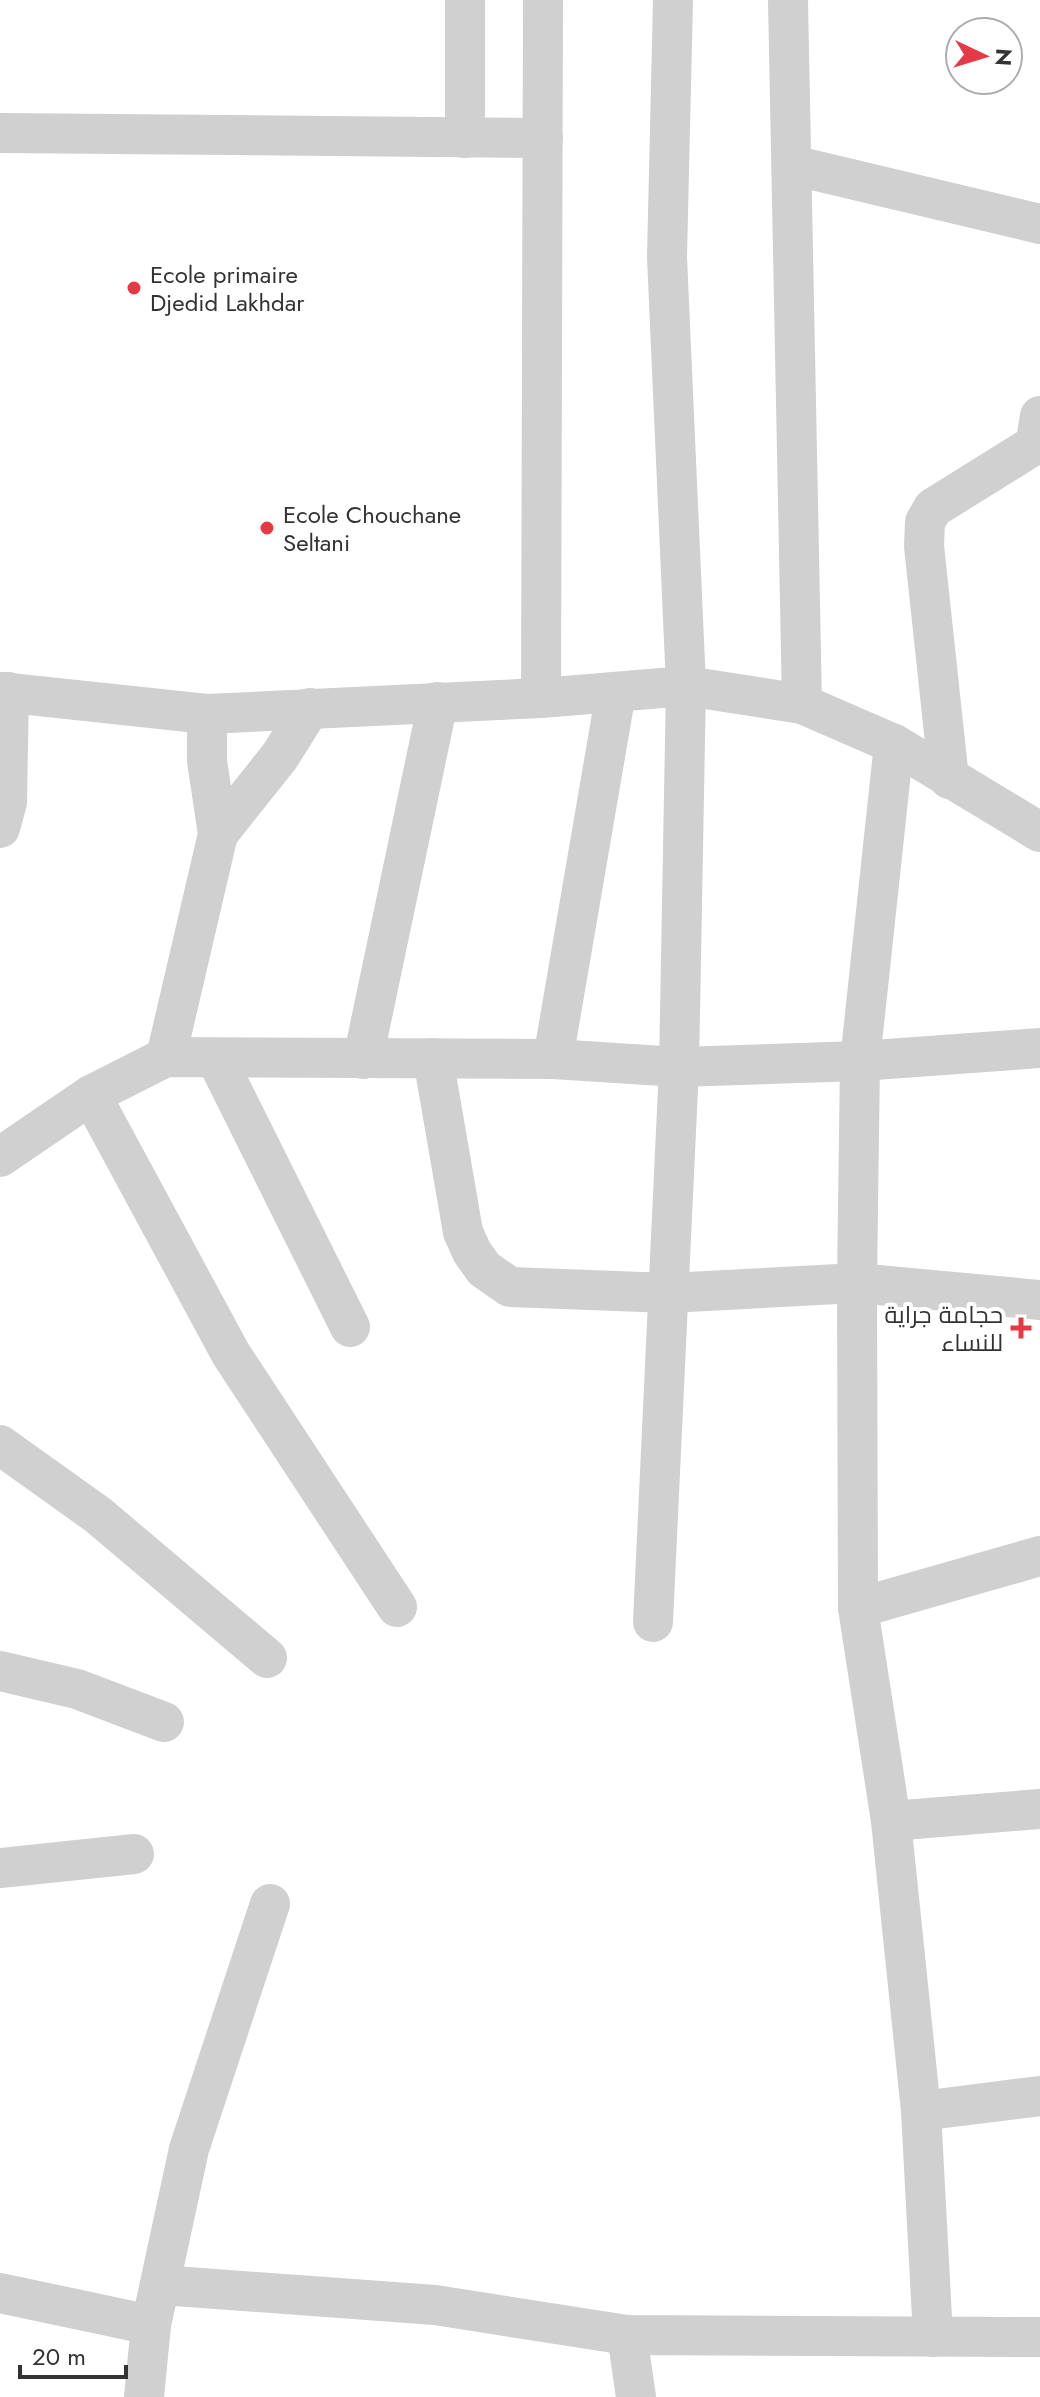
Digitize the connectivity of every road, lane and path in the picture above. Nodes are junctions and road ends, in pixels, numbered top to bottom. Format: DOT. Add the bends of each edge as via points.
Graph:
graph roads {
  1 [pos="465,0"];
  2 [pos="543,0"];
  3 [pos="673,0"];
  4 [pos="788,0"];
  5 [pos="0,133"];
  6 [pos="465,138"];
  7 [pos="543,138"];
  8 [pos="792,165"];
  9 [pos="1040,224"];
  10 [pos="1040,416"];
  11 [pos="686,686"];
  12 [pos="5,692"];
  13 [pos="616,692"];
  14 [pos="541,698"];
  15 [pos="438,702"];
  16 [pos="802,704"];
  17 [pos="310,708"];
  18 [pos="207,714"];
  19 [pos="894,744"];
  20 [pos="949,779"];
  21 [pos="1,826"];
  22 [pos="1040,832"];
  23 [pos="218,834"];
  24 [pos="1040,1048"];
  25 [pos="166,1057"];
  26 [pos="216,1058"];
  27 [pos="433,1058"];
  28 [pos="363,1059"];
  29 [pos="553,1059"];
  30 [pos="860,1061"];
  31 [pos="679,1067"];
  32 [pos="91,1095"];
  33 [pos="0,1157"];
  34 [pos="857,1283"];
  35 [pos="669,1293"];
  36 [pos="1040,1300"];
  37 [pos="350,1327"];
  38 [pos="0,1445"];
  39 [pos="1040,1556"];
  40 [pos="397,1607"];
  41 [pos="858,1608"];
  42 [pos="653,1622"];
  43 [pos="267,1658"];
  44 [pos="0,1671"];
  45 [pos="164,1722"];
  46 [pos="1040,1809"];
  47 [pos="891,1821"];
  48 [pos="134,1854"];
  49 [pos="0,1868"];
  50 [pos="270,1904"];
  51 [pos="1040,2096"];
  52 [pos="921,2111"];
  53 [pos="161,2285"];
  54 [pos="0,2293"];
  55 [pos="151,2325"];
  56 [pos="627,2335"];
  57 [pos="933,2337"];
  58 [pos="1040,2337"];
  59 [pos="144,2397"];
  60 [pos="636,2397"];
  1 -- 6 [label="street"];
  2 -- 7 [label="street"];
  3 -- 11 [label="street" via="667,257"];
  4 -- 8 [label="street"];
  5 -- 6 [label="street"];
  6 -- 7 [label="street"];
  7 -- 14 [label="street"];
  8 -- 9 [label="street"];
  8 -- 16 [label="street"];
  10 -- 20 [label="street" via="1031,447 938,504 925,522"];
  11 -- 13 [label="street"];
  11 -- 16 [label="street"];
  11 -- 31 [label="street"];
  12 -- 18 [label="street"];
  12 -- 21 [label="street" via="7,802"];
  13 -- 14 [label="street"];
  13 -- 29 [label="street"];
  14 -- 15 [label="street"];
  15 -- 17 [label="street"];
  15 -- 28 [label="street"];
  16 -- 19 [label="street"];
  17 -- 18 [label="street"];
  17 -- 23 [label="street" via="280,756"];
  18 -- 23 [label="street" via="207,761"];
  19 -- 20 [label="street"];
  19 -- 30 [label="street"];
  20 -- 22 [label="street"];
  23 -- 25 [label="street"];
  24 -- 30 [label="street"];
  25 -- 26 [label="street"];
  25 -- 32 [label="street"];
  26 -- 28 [label="street"];
  26 -- 37 [label="street"];
  27 -- 28 [label="street"];
  27 -- 29 [label="street"];
  27 -- 35 [label="street" via="463,1232 484,1269 510,1287"];
  29 -- 31 [label="street"];
  30 -- 31 [label="street"];
  30 -- 34 [label="street"];
  31 -- 35 [label="street"];
  32 -- 33 [label="street"];
  32 -- 40 [label="street" via="231,1354"];
  34 -- 35 [label="street"];
  34 -- 36 [label="street"];
  34 -- 41 [label="street"];
  35 -- 42 [label="street"];
  38 -- 43 [label="street" via="98,1515"];
  39 -- 41 [label="street"];
  41 -- 47 [label="street"];
  44 -- 45 [label="street" via="77,1689"];
  46 -- 47 [label="street"];
  47 -- 52 [label="street"];
  48 -- 49 [label="street"];
  50 -- 53 [label="street" via="189,2149"];
  51 -- 52 [label="street"];
  52 -- 57 [label="street"];
  53 -- 55 [label="street"];
  53 -- 56 [label="street" via="435,2305"];
  54 -- 55 [label="street"];
  55 -- 59 [label="street"];
  56 -- 57 [label="street"];
  56 -- 60 [label="street"];
  57 -- 58 [label="street"];
}
